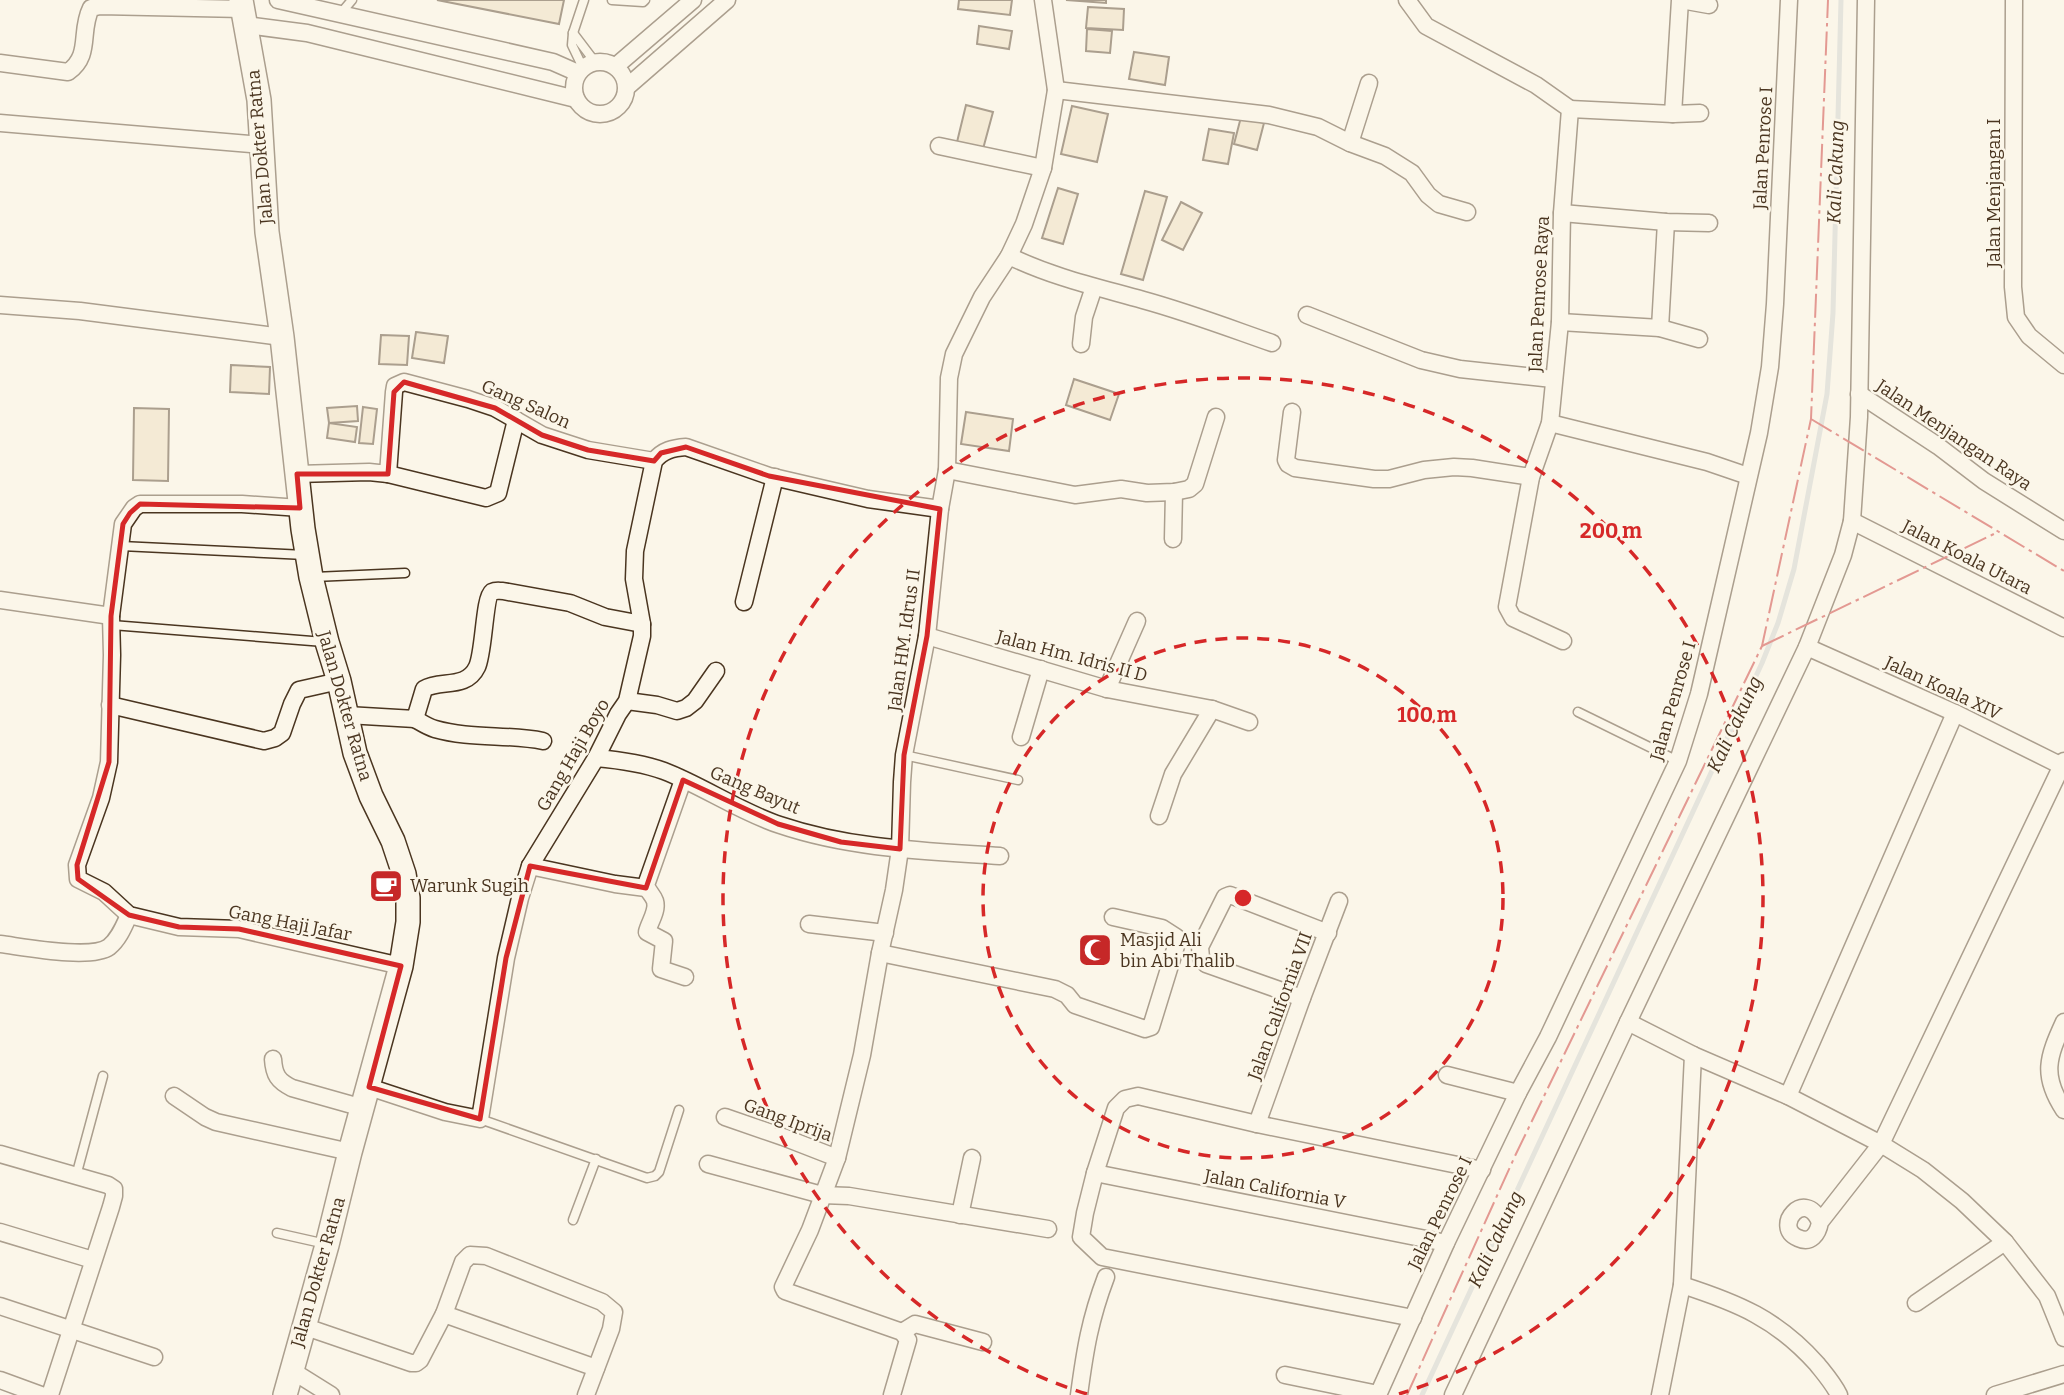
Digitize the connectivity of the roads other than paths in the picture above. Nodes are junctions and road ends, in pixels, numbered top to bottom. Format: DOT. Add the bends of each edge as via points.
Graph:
graph roads {
  1 [pos="278,0"];
  2 [pos="352,0"];
  3 [pos="584,0"];
  4 [pos="612,0"];
  5 [pos="645,0"];
  6 [pos="693,0"];
  7 [pos="727,0"];
  8 [pos="1042,0"];
  9 [pos="1407,0"];
  10 [pos="1681,0"];
  11 [pos="1789,0"];
  12 [pos="1866,0"];
  13 [pos="2014,0"];
  14 [pos="1709,5"];
  15 [pos="243,12"];
  16 [pos="341,13"];
  17 [pos="573,33"];
  18 [pos="0,63"];
  19 [pos="616,66"];
  20 [pos="585,67"];
  21 [pos="1369,83"];
  22 [pos="627,87"];
  23 [pos="1056,90"];
  24 [pos="576,99"];
  25 [pos="1570,109"];
  26 [pos="1700,113"];
  27 [pos="1673,114"];
  28 [pos="0,123"];
  29 [pos="1350,144"];
  30 [pos="262,145"];
  31 [pos="939,146"];
  32 [pos="1043,168"];
  33 [pos="1467,212"];
  34 [pos="1562,213"];
  35 [pos="1666,222"];
  36 [pos="1709,223"];
  37 [pos="1009,256"];
  38 [pos="1094,287"];
  39 [pos="0,305"];
  40 [pos="1307,315"];
  41 [pos="1560,322"];
  42 [pos="1660,328"];
  43 [pos="282,337"];
  44 [pos="1699,339"];
  45 [pos="1272,343"];
  46 [pos="1081,344"];
  47 [pos="2064,365"];
  48 [pos="1553,379"];
  49 [pos="1859,394"];
  50 [pos="1292,412"];
  51 [pos="1216,417"];
  52 [pos="516,420"];
  53 [pos="1550,423"];
  54 [pos="654,461"];
  55 [pos="947,470"];
  56 [pos="297,474"];
  57 [pos="388,474"];
  58 [pos="1748,476"];
  59 [pos="775,477"];
  60 [pos="1531,477"];
  61 [pos="1174,492"];
  62 [pos="300,508"];
  63 [pos="940,509"];
  64 [pos="1852,521"];
  65 [pos="2064,531"];
  66 [pos="1173,540"];
  67 [pos="121,546"];
  68 [pos="309,566"];
  69 [pos="405,573"];
  70 [pos="0,600"];
  71 [pos="744,602"];
  72 [pos="112,621"];
  73 [pos="1137,621"];
  74 [pos="642,624"];
  75 [pos="2064,628"];
  76 [pos="927,636"];
  77 [pos="1563,641"];
  78 [pos="327,642"];
  79 [pos="1807,647"];
  80 [pos="1041,669"];
  81 [pos="716,671"];
  82 [pos="339,681"];
  83 [pos="1107,690"];
  84 [pos="627,701"];
  85 [pos="110,705"];
  86 [pos="1212,709"];
  87 [pos="1578,712"];
  88 [pos="1955,713"];
  89 [pos="346,715"];
  90 [pos="415,719"];
  91 [pos="1248,722"];
  92 [pos="1021,737"];
  93 [pos="543,741"];
  94 [pos="904,755"];
  95 [pos="596,758"];
  96 [pos="1678,761"];
  97 [pos="2063,763"];
  98 [pos="683,780"];
  99 [pos="1018,780"];
  100 [pos="1158,816"];
  101 [pos="900,849"];
  102 [pos="1000,856"];
  103 [pos="530,866"];
  104 [pos="646,888"];
  105 [pos="1339,901"];
  106 [pos="129,915"];
  107 [pos="1113,917"];
  108 [pos="809,924"];
  109 [pos="885,933"];
  110 [pos="1328,933"];
  111 [pos="0,944"];
  112 [pos="880,953"];
  113 [pos="401,966"];
  114 [pos="685,977"];
  115 [pos="1302,998"];
  116 [pos="1628,1022"];
  117 [pos="2064,1022"];
  118 [pos="1693,1055"];
  119 [pos="273,1059"];
  120 [pos="1447,1075"];
  121 [pos="103,1076"];
  122 [pos="1518,1093"];
  123 [pos="174,1096"];
  124 [pos="1788,1096"];
  125 [pos="366,1097"];
  126 [pos="679,1110"];
  127 [pos="2064,1110"];
  128 [pos="725,1117"];
  129 [pos="480,1119"];
  130 [pos="1257,1124"];
  131 [pos="1881,1144"];
  132 [pos="350,1152"];
  133 [pos="0,1154"];
  134 [pos="837,1158"];
  135 [pos="972,1158"];
  136 [pos="596,1159"];
  137 [pos="708,1164"];
  138 [pos="1482,1170"];
  139 [pos="1096,1173"];
  140 [pos="76,1176"];
  141 [pos="822,1195"];
  142 [pos="960,1215"];
  143 [pos="573,1220"];
  144 [pos="1820,1222"];
  145 [pos="1048,1229"];
  146 [pos="0,1232"];
  147 [pos="277,1233"];
  148 [pos="2006,1242"];
  149 [pos="1446,1243"];
  150 [pos="327,1245"];
  151 [pos="93,1260"];
  152 [pos="1106,1277"];
  153 [pos="1682,1285"];
  154 [pos="1916,1303"];
  155 [pos="0,1306"];
  156 [pos="444,1314"];
  157 [pos="1413,1318"];
  158 [pos="303,1326"];
  159 [pos="71,1329"];
  160 [pos="902,1332"];
  161 [pos="2064,1338"];
  162 [pos="984,1342"];
  163 [pos="154,1357"];
  164 [pos="596,1368"];
  165 [pos="291,1370"];
  166 [pos="2064,1374"];
  167 [pos="1285,1375"];
  168 [pos="0,1380"];
  169 [pos="895,1394"];
  170 [pos="1378,1394"];
  171 [pos="41,1395"];
  172 [pos="50,1395"];
  173 [pos="285,1395"];
  174 [pos="331,1395"];
  175 [pos="586,1395"];
  176 [pos="1079,1395"];
  177 [pos="1453,1395"];
  178 [pos="1660,1395"];
  179 [pos="1839,1395"];
  180 [pos="1995,1395"];
  1 -- 16 [label="street"];
  2 -- 16 [label="lane"];
  3 -- 17 [label="lane"];
  4 -- 5 [label="lane"];
  6 -- 19 [label="street"];
  7 -- 22 [label="street"];
  8 -- 23 [label="street, Jalan HM. Idrus II"];
  9 -- 25 [label="street" via="1426,26 1536,85"];
  10 -- 14 [label="street"];
  10 -- 27 [label="street"];
  11 -- 58 [label="street, Jalan Penrose I" via="1770,367"];
  12 -- 49 [label="street"];
  13 -- 47 [label="street, Jalan Menjangan I" via="2012,287 2016,317 2029,336"];
  15 -- 18 [label="street" via="100,6 91,8 82,56 68,72"];
  15 -- 24 [label="street" via="307,33"];
  15 -- 30 [label="street, Jalan Dokter Ratna"];
  16 -- 20 [label="street"];
  17 -- 20 [label="lane"];
  17 -- 20 [label="lane" via="572,45"];
  19 -- 20 [label="street" via="606,62"];
  19 -- 22 [label="street"];
  20 -- 24 [label="street" via="573,86"];
  21 -- 29 [label="street"];
  22 -- 24 [label="street" via="617,108 602,114 587,111"];
  23 -- 29 [label="street" via="1269,115 1318,127"];
  23 -- 32 [label="street, Jalan HM. Idrus II"];
  25 -- 27 [label="street"];
  25 -- 34 [label="street, Jalan Penrose Raya"];
  26 -- 27 [label="street"];
  28 -- 30 [label="street"];
  29 -- 33 [label="street" via="1399,164 1439,204"];
  30 -- 43 [label="street, Jalan Dokter Ratna" via="267,232"];
  31 -- 32 [label="street"];
  32 -- 37 [label="street, Jalan HM. Idrus II"];
  34 -- 35 [label="street"];
  34 -- 41 [label="street, Jalan Penrose Raya"];
  35 -- 36 [label="street"];
  35 -- 42 [label="street"];
  37 -- 38 [label="street"];
  37 -- 55 [label="street, Jalan HM. Idrus II" via="954,354 949,378"];
  38 -- 45 [label="street" via="1147,300"];
  38 -- 46 [label="street"];
  39 -- 43 [label="street"];
  40 -- 48 [label="street" via="1421,360"];
  41 -- 42 [label="street"];
  41 -- 48 [label="street, Jalan Penrose Raya"];
  42 -- 44 [label="street"];
  43 -- 56 [label="street, Jalan Dokter Ratna"];
  48 -- 53 [label="street, Jalan Penrose Raya"];
  49 -- 64 [label="street"];
  49 -- 65 [label="street, Jalan Menjangan Raya"];
  50 -- 60 [label="street" via="1286,460 1294,468 1381,479 1454,467"];
  51 -- 61 [label="street" via="1195,484"];
  52 -- 54 [label="street, Gang Salon" via="542,435 587,450"];
  52 -- 57 [label="street" via="498,493 493,496"];
  52 -- 57 [label="street, Gang Salon" via="495,408 404,382 395,386"];
  53 -- 58 [label="street"];
  53 -- 60 [label="street, Jalan Penrose Raya"];
  54 -- 59 [label="street" via="661,453 687,447"];
  54 -- 74 [label="street, Gang Haji Boyo" via="634,566"];
  55 -- 61 [label="street" via="1075,495 1121,489"];
  55 -- 63 [label="street, Jalan HM. Idrus II"];
  56 -- 57 [label="street"];
  56 -- 62 [label="street, Jalan Dokter Ratna"];
  58 -- 96 [label="street, Jalan Penrose I" via="1699,694"];
  59 -- 63 [label="street" via="868,499"];
  59 -- 71 [label="street"];
  60 -- 77 [label="street, Jalan Penrose Raya" via="1507,607 1513,618"];
  61 -- 66 [label="street"];
  62 -- 67 [label="street" via="140,504 123,524"];
  62 -- 68 [label="street, Jalan Dokter Ratna"];
  63 -- 76 [label="street, Jalan HM. Idrus II"];
  64 -- 75 [label="street, Jalan Koala Utara"];
  64 -- 79 [label="street"];
  67 -- 68 [label="lane"];
  67 -- 72 [label="street"];
  68 -- 69 [label="lane"];
  68 -- 78 [label="street, Jalan Dokter Ratna"];
  70 -- 72 [label="street"];
  72 -- 78 [label="lane"];
  72 -- 85 [label="street"];
  73 -- 83 [label="street"];
  74 -- 84 [label="street, Gang Haji Boyo"];
  74 -- 90 [label="street" via="605,617 570,603 492,592 479,664 461,681 424,689"];
  76 -- 80 [label="street, Jalan Hm. Idris II D"];
  76 -- 94 [label="street, Jalan HM. Idrus II"];
  78 -- 82 [label="street, Jalan Dokter Ratna"];
  79 -- 88 [label="street, Jalan Koala XIV"];
  79 -- 116 [label="street"];
  80 -- 83 [label="street, Jalan Hm. Idris II D"];
  80 -- 92 [label="street"];
  81 -- 84 [label="street" via="686,708 677,711"];
  82 -- 85 [label="street" via="299,690 282,733 264,741"];
  82 -- 89 [label="street, Jalan Dokter Ratna"];
  83 -- 86 [label="street, Jalan Hm. Idris II D"];
  84 -- 95 [label="street, Gang Haji Boyo"];
  85 -- 106 [label="street" via="109,762 76,873"];
  86 -- 91 [label="street, Jalan Hm. Idris II D"];
  86 -- 100 [label="street" via="1173,774"];
  87 -- 96 [label="lane"];
  88 -- 97 [label="street, Jalan Koala XIV"];
  88 -- 124 [label="street"];
  89 -- 90 [label="street"];
  89 -- 113 [label="street, Jalan Dokter Ratna" via="355,753 404,874 408,922"];
  90 -- 93 [label="street" via="448,732"];
  94 -- 99 [label="lane"];
  94 -- 101 [label="street, Jalan HM. Idrus II"];
  95 -- 98 [label="street, Gang Bayut" via="646,766"];
  95 -- 103 [label="street, Gang Haji Boyo"];
  96 -- 122 [label="street, Jalan Penrose I"];
  97 -- 131 [label="street"];
  98 -- 101 [label="street, Gang Bayut" via="778,824 841,842"];
  98 -- 104 [label="street"];
  101 -- 102 [label="street, Gang Bayut"];
  101 -- 109 [label="street, Jalan HM. Idrus II"];
  103 -- 104 [label="street"];
  103 -- 129 [label="street, Gang Haji Boyo" via="506,958"];
  104 -- 114 [label="street" via="655,908 647,932 664,941 661,969"];
  105 -- 110 [label="street, Jalan California VII"];
  106 -- 111 [label="street" via="117,938 100,952"];
  106 -- 113 [label="street, Gang Haji Jafar" via="179,927 239,929"];
  107 -- 112 [label="street" via="1162,928 1176,937 1151,1027 1145,1029 1075,1005 1055,989"];
  108 -- 109 [label="street"];
  109 -- 112 [label="street, Jalan HM. Idrus II"];
  110 -- 115 [label="street, Jalan California VII"];
  110 -- 115 [label="street" via="1230,895 1200,947 1206,964"];
  112 -- 134 [label="street, Jalan HM. Idrus II"];
  113 -- 125 [label="street, Jalan Dokter Ratna"];
  115 -- 130 [label="street, Jalan California VII"];
  116 -- 118 [label="street"];
  116 -- 177 [label="street"];
  117 -- 127 [label="street" via="2048,1069 2051,1089"];
  118 -- 124 [label="street"];
  118 -- 153 [label="street"];
  119 -- 125 [label="street" via="275,1075 292,1088"];
  120 -- 122 [label="street"];
  121 -- 140 [label="lane"];
  122 -- 138 [label="street, Jalan Penrose I"];
  123 -- 132 [label="street" via="216,1122"];
  124 -- 131 [label="street"];
  125 -- 129 [label="street"];
  125 -- 132 [label="street, Jalan Dokter Ratna"];
  126 -- 136 [label="lane" via="655,1176 648,1178"];
  128 -- 134 [label="street, Gang Iprija"];
  129 -- 136 [label="lane"];
  130 -- 138 [label="street"];
  130 -- 139 [label="street" via="1138,1096 1125,1099 1116,1108"];
  131 -- 144 [label="street"];
  131 -- 148 [label="street" via="1923,1170"];
  132 -- 150 [label="street, Jalan Dokter Ratna"];
  133 -- 140 [label="street"];
  134 -- 141 [label="street, Jalan HM. Idrus II"];
  135 -- 142 [label="street"];
  136 -- 143 [label="lane"];
  137 -- 141 [label="street"];
  138 -- 149 [label="street, Jalan Penrose I"];
  139 -- 149 [label="street, Jalan California V"];
  139 -- 157 [label="street" via="1081,1237 1102,1257"];
  140 -- 151 [label="street" via="114,1189"];
  141 -- 142 [label="street"];
  141 -- 160 [label="street, Jalan HM. Idrus II" via="785,1291"];
  142 -- 145 [label="street"];
  146 -- 151 [label="street"];
  147 -- 150 [label="lane"];
  148 -- 154 [label="street"];
  148 -- 161 [label="street" via="2047,1296"];
  149 -- 157 [label="street, Jalan Penrose I"];
  150 -- 158 [label="street, Jalan Dokter Ratna"];
  151 -- 159 [label="street"];
  152 -- 176 [label="street" via="1094,1307"];
  153 -- 178 [label="street"];
  153 -- 179 [label="street" via="1731,1301 1771,1322 1806,1352"];
  155 -- 159 [label="street"];
  156 -- 158 [label="street" via="416,1363"];
  156 -- 164 [label="street"];
  156 -- 164 [label="street" via="463,1262 470,1255 486,1256 610,1307 613,1322"];
  157 -- 170 [label="street, Jalan Penrose I"];
  158 -- 165 [label="street, Jalan Dokter Ratna"];
  159 -- 163 [label="street"];
  159 -- 172 [label="street"];
  160 -- 162 [label="street" via="915,1324"];
  160 -- 169 [label="street" via="908,1340"];
  164 -- 175 [label="street"];
  165 -- 173 [label="street, Jalan Dokter Ratna"];
  165 -- 174 [label="street"];
  166 -- 180 [label="street"];
  167 -- 170 [label="street"];
  168 -- 171 [label="street"];
}
